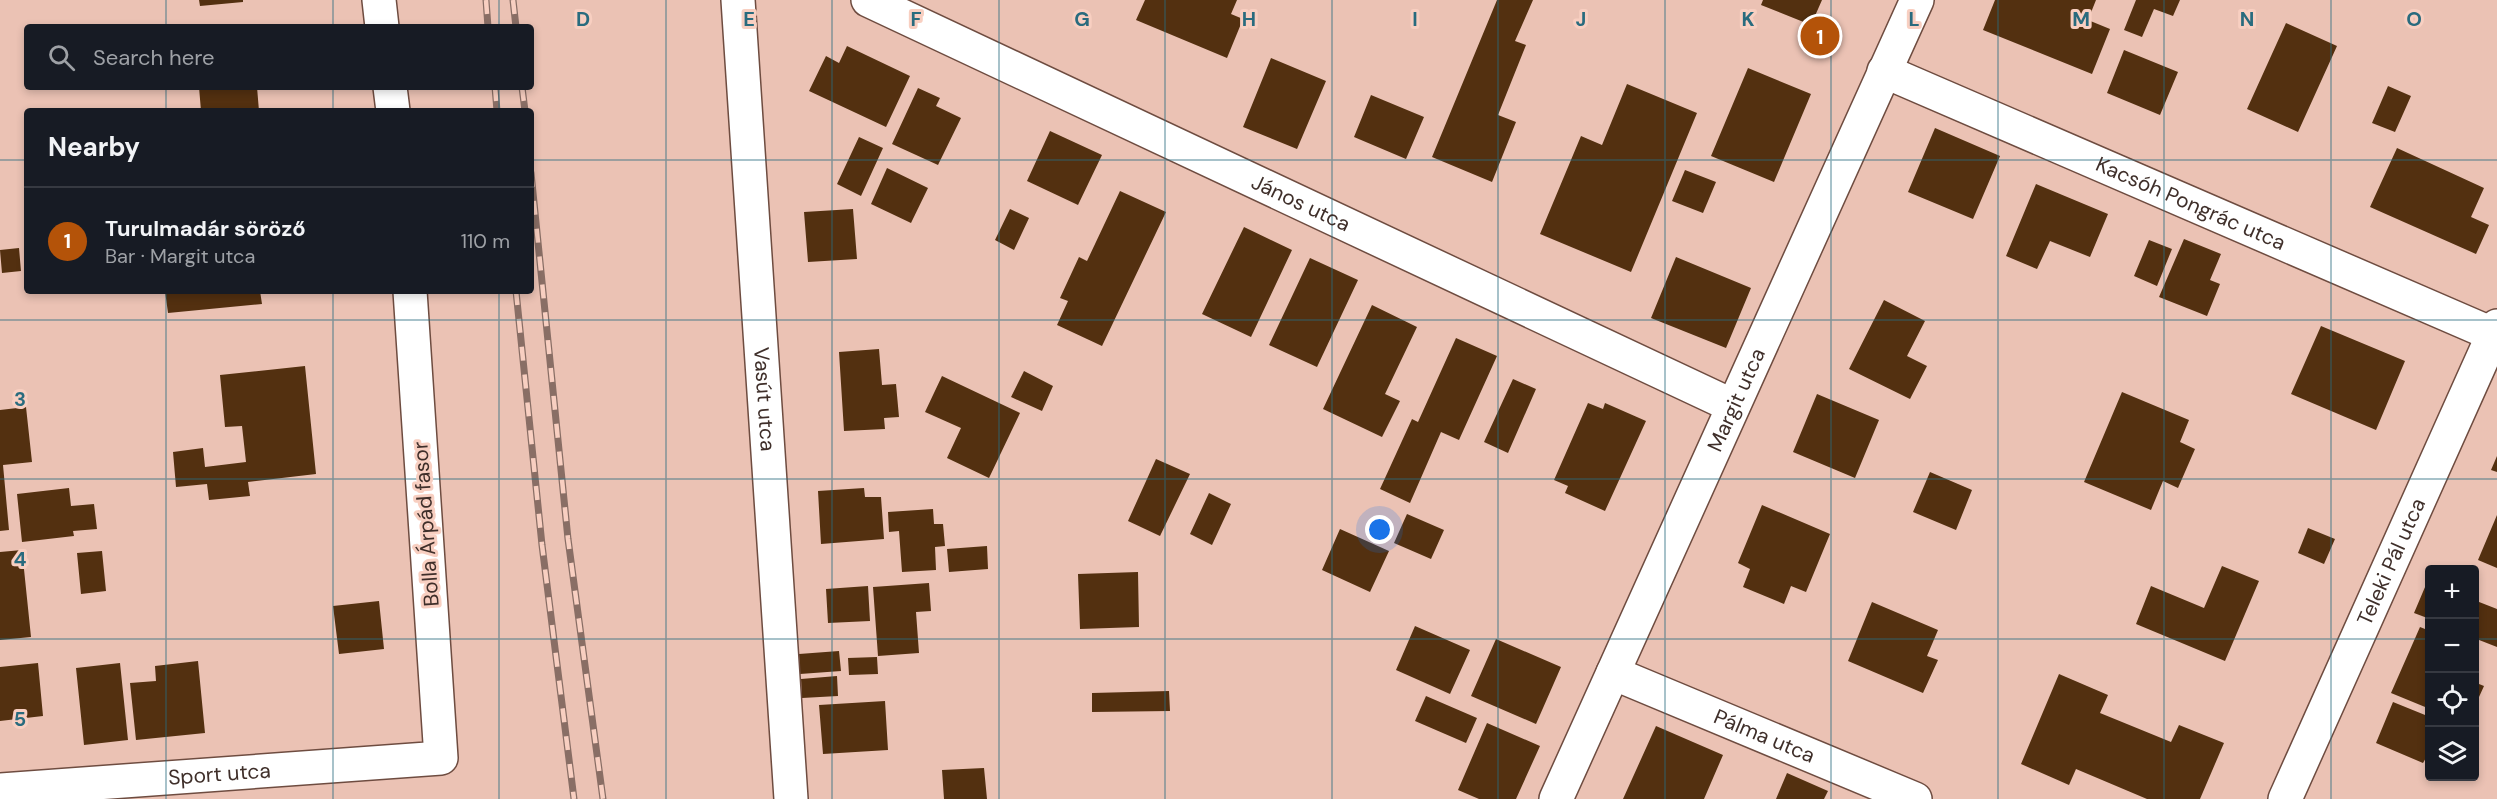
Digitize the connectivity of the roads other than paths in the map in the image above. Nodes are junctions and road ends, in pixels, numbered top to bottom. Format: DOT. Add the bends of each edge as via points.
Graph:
graph roads {
  1 [pos="379,0"];
  2 [pos="738,0"];
  3 [pos="868,0"];
  4 [pos="1917,0"];
  5 [pos="382,24"];
  6 [pos="1884,72"];
  7 [pos="390,90"];
  8 [pos="393,108"];
  9 [pos="410,294"];
  10 [pos="2496,332"];
  11 [pos="1733,406"];
  12 [pos="1613,673"];
  13 [pos="441,758"];
  14 [pos="0,790"];
  15 [pos="791,799"];
  16 [pos="1556,799"];
  17 [pos="1915,799"];
  18 [pos="2285,799"];
  1 -- 5 [label="street"];
  2 -- 15 [label="street, Vasút utca"];
  3 -- 11 [label="street, János utca"];
  4 -- 6 [label="street, Margit utca"];
  6 -- 10 [label="street, Kacsóh Pongrác utca"];
  6 -- 11 [label="street, Margit utca"];
  7 -- 8 [label="street"];
  9 -- 13 [label="street, Bolla Árpád fasor"];
  10 -- 18 [label="street, Teleki Pál utca"];
  11 -- 12 [label="street, Margit utca"];
  12 -- 16 [label="street, Margit utca"];
  12 -- 17 [label="street, Pálma utca"];
  13 -- 14 [label="street, Sport utca"];
}
